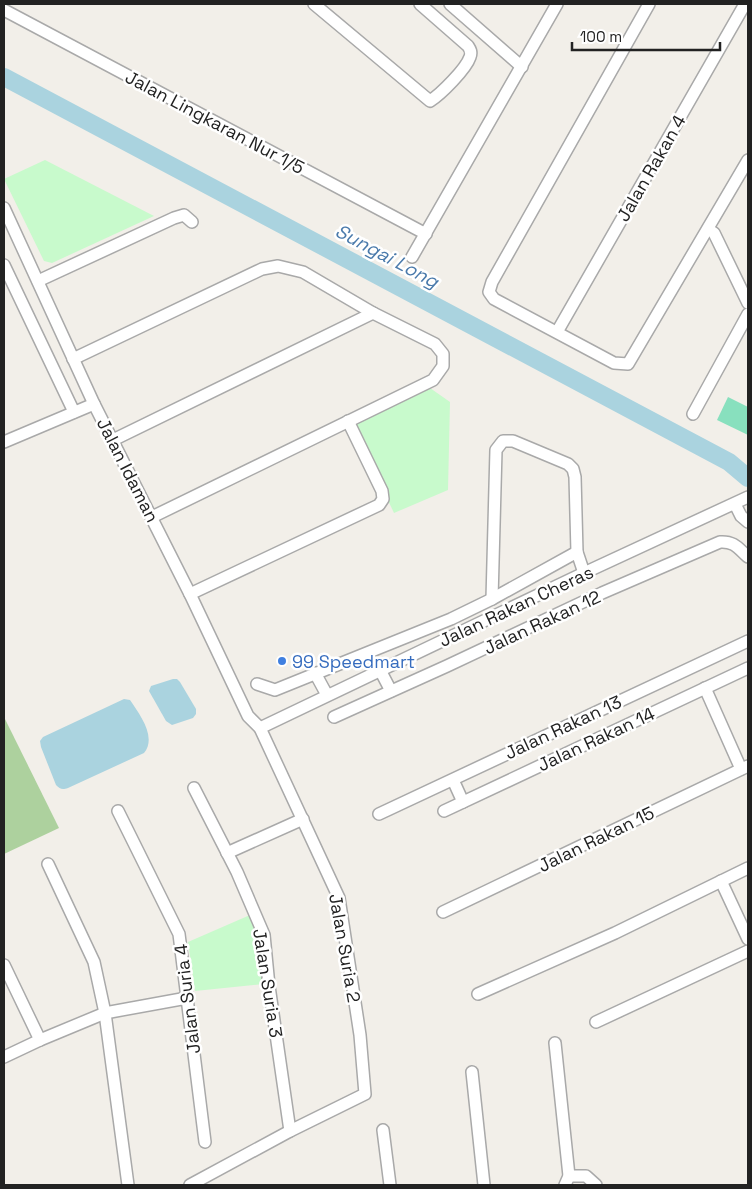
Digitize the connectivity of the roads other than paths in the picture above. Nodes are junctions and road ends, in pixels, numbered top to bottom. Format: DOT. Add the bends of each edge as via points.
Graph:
graph roads {
  1 [pos="314,4"];
  2 [pos="420,4"];
  3 [pos="450,4"];
  4 [pos="557,4"];
  5 [pos="649,4"];
  6 [pos="745,4"];
  7 [pos="4,10"];
  8 [pos="522,67"];
  9 [pos="748,160"];
  10 [pos="4,208"];
  11 [pos="192,222"];
  12 [pos="708,229"];
  13 [pos="426,234"];
  14 [pos="412,256"];
  15 [pos="4,265"];
  16 [pos="38,281"];
  17 [pos="748,303"];
  18 [pos="373,313"];
  19 [pos="748,314"];
  20 [pos="558,332"];
  21 [pos="73,359"];
  22 [pos="94,404"];
  23 [pos="74,412"];
  24 [pos="693,414"];
  25 [pos="348,421"];
  26 [pos="113,440"];
  27 [pos="4,442"];
  28 [pos="747,498"];
  29 [pos="735,504"];
  30 [pos="152,517"];
  31 [pos="748,522"];
  32 [pos="577,552"];
  33 [pos="748,557"];
  34 [pos="584,573"];
  35 [pos="190,594"];
  36 [pos="492,599"];
  37 [pos="748,641"];
  38 [pos="388,644"];
  39 [pos="397,662"];
  40 [pos="748,668"];
  41 [pos="380,670"];
  42 [pos="316,673"];
  43 [pos="256,684"];
  44 [pos="705,688"];
  45 [pos="391,691"];
  46 [pos="327,695"];
  47 [pos="334,717"];
  48 [pos="260,728"];
  49 [pos="744,767"];
  50 [pos="453,780"];
  51 [pos="194,788"];
  52 [pos="463,802"];
  53 [pos="118,811"];
  54 [pos="444,811"];
  55 [pos="379,814"];
  56 [pos="303,819"];
  57 [pos="227,853"];
  58 [pos="48,864"];
  59 [pos="748,868"];
  60 [pos="722,881"];
  61 [pos="443,912"];
  62 [pos="748,939"];
  63 [pos="748,951"];
  64 [pos="4,965"];
  65 [pos="478,994"];
  66 [pos="187,998"];
  67 [pos="105,1013"];
  68 [pos="596,1022"];
  69 [pos="40,1040"];
  70 [pos="555,1043"];
  71 [pos="4,1056"];
  72 [pos="472,1072"];
  73 [pos="383,1130"];
  74 [pos="290,1131"];
  75 [pos="205,1142"];
  76 [pos="567,1180"];
  77 [pos="128,1185"];
  78 [pos="190,1185"];
  79 [pos="390,1185"];
  80 [pos="484,1185"];
  81 [pos="596,1185"];
  1 -- 2 [label="street" via="430,100 463,68 471,52"];
  3 -- 8 [label="street"];
  4 -- 8 [label="street"];
  5 -- 20 [label="street" via="492,282 490,292 494,299"];
  6 -- 20 [label="street, Jalan Rakan 4"];
  7 -- 13 [label="street, Jalan Lingkaran Nur 1/5"];
  8 -- 13 [label="street"];
  9 -- 12 [label="street"];
  10 -- 16 [label="street, Jalan Idaman"];
  11 -- 16 [label="street" via="184,215 174,218"];
  12 -- 17 [label="street" via="714,233"];
  12 -- 20 [label="street" via="628,364 614,364"];
  13 -- 14 [label="street"];
  15 -- 23 [label="street"];
  16 -- 21 [label="street, Jalan Idaman"];
  18 -- 21 [label="street" via="303,272 278,266 262,269"];
  18 -- 25 [label="street" via="435,344 443,354 443,366 433,380"];
  18 -- 26 [label="street"];
  19 -- 24 [label="street"];
  21 -- 22 [label="street, Jalan Idaman"];
  22 -- 23 [label="street"];
  22 -- 26 [label="street, Jalan Idaman"];
  23 -- 27 [label="street"];
  25 -- 30 [label="street"];
  25 -- 35 [label="street" via="382,491 380,505"];
  26 -- 30 [label="street, Jalan Idaman"];
  28 -- 29 [label="street, Jalan Rakan Cheras"];
  29 -- 31 [label="street"];
  29 -- 34 [label="street, Jalan Rakan Cheras"];
  30 -- 35 [label="street, Jalan Idaman"];
  32 -- 34 [label="street"];
  32 -- 36 [label="street"];
  32 -- 36 [label="street" via="574,469 513,441 503,441 496,450"];
  33 -- 45 [label="street, Jalan Rakan 12" via="735,545 720,542"];
  34 -- 39 [label="street, Jalan Rakan Cheras"];
  35 -- 48 [label="street, Jalan Idaman" via="248,716"];
  36 -- 38 [label="street"];
  37 -- 50 [label="street, Jalan Rakan 13"];
  38 -- 39 [label="street"];
  38 -- 42 [label="street"];
  39 -- 41 [label="street, Jalan Rakan Cheras"];
  40 -- 44 [label="street, Jalan Rakan 14"];
  41 -- 45 [label="street"];
  41 -- 46 [label="street, Jalan Rakan Cheras"];
  42 -- 43 [label="street" via="275,690"];
  42 -- 46 [label="street"];
  44 -- 49 [label="street"];
  44 -- 52 [label="street, Jalan Rakan 14"];
  45 -- 47 [label="street, Jalan Rakan 12"];
  46 -- 48 [label="street, Jalan Rakan Cheras"];
  48 -- 56 [label="street, Jalan Suria 2"];
  49 -- 61 [label="street, Jalan Rakan 15"];
  50 -- 52 [label="street"];
  50 -- 55 [label="street, Jalan Rakan 13"];
  51 -- 57 [label="street, Jalan Suria 3"];
  52 -- 54 [label="street, Jalan Rakan 14"];
  53 -- 66 [label="street, Jalan Suria 4" via="179,934"];
  56 -- 57 [label="street"];
  56 -- 74 [label="street, Jalan Suria 2" via="339,898 360,1035 365,1094"];
  57 -- 74 [label="street, Jalan Suria 3" via="264,935"];
  58 -- 67 [label="street" via="94,962"];
  59 -- 60 [label="street"];
  60 -- 62 [label="street"];
  60 -- 65 [label="street"];
  63 -- 68 [label="street"];
  64 -- 69 [label="street"];
  66 -- 67 [label="street"];
  66 -- 75 [label="street, Jalan Suria 4"];
  67 -- 69 [label="street"];
  67 -- 77 [label="street"];
  69 -- 71 [label="street"];
  70 -- 76 [label="street"];
  72 -- 80 [label="street"];
  73 -- 79 [label="street"];
  74 -- 78 [label="street"];
  76 -- 81 [label="street" via="586,1176"];
}
